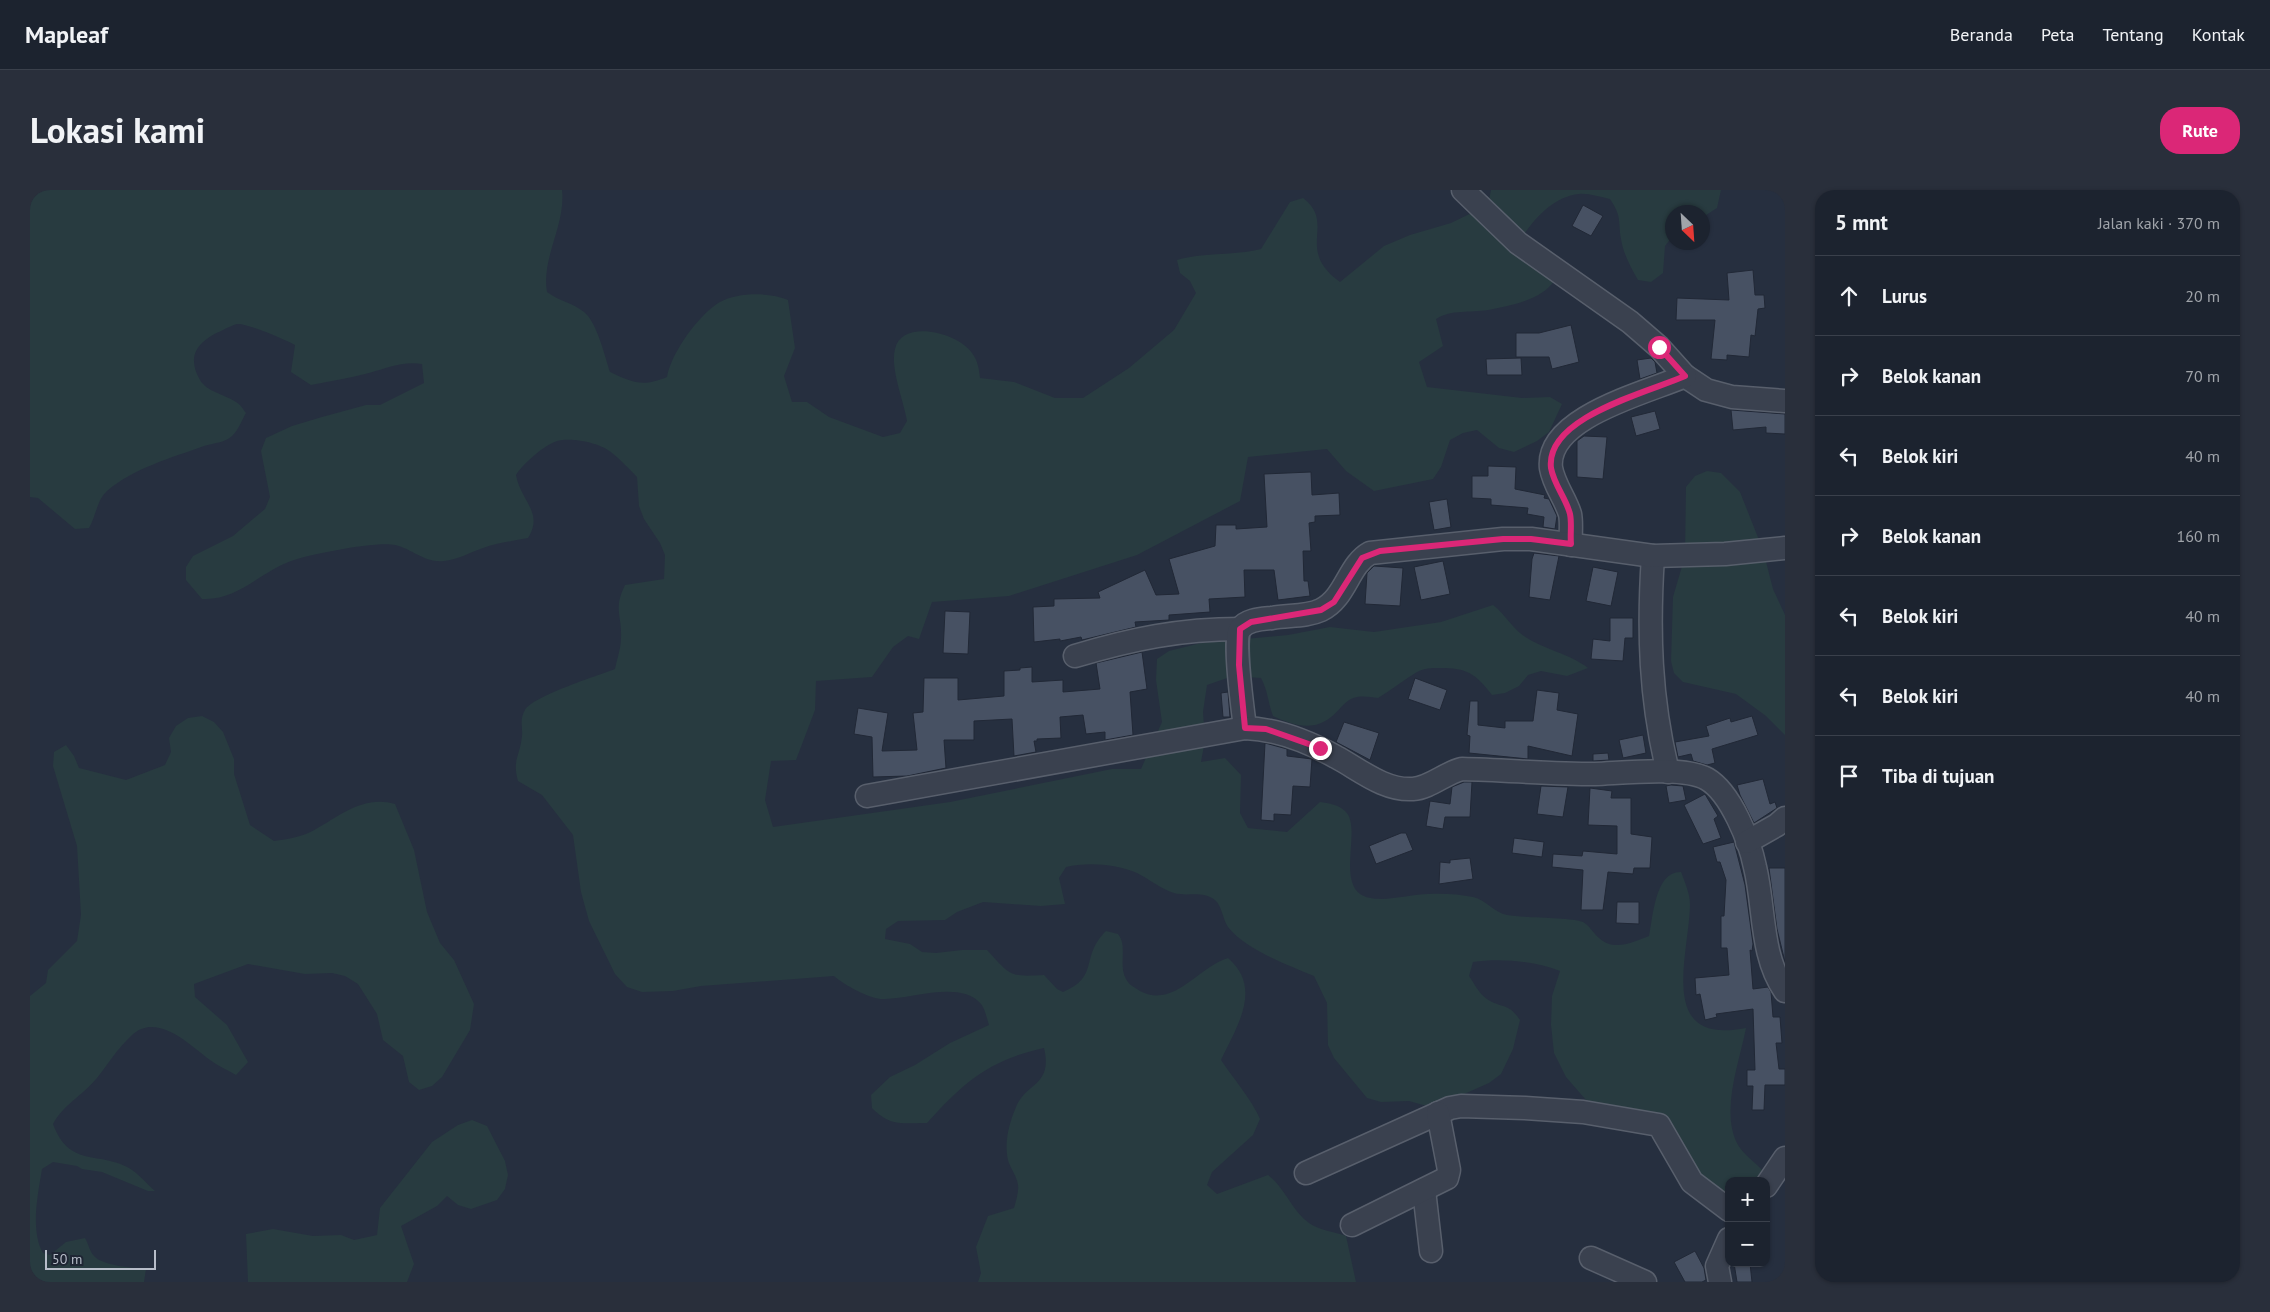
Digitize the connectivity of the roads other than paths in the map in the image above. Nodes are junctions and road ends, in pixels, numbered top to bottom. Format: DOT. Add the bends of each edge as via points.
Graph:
graph roads {
  1 [pos="1463,190"];
  2 [pos="1685,376"];
  3 [pos="1785,401"];
  4 [pos="1571,544"];
  5 [pos="1785,548"];
  6 [pos="1653,556"];
  7 [pos="1240,629"];
  8 [pos="1076,656"];
  9 [pos="1245,728"];
  10 [pos="1668,772"];
  11 [pos="867,796"];
  12 [pos="1785,818"];
  13 [pos="1748,842"];
  14 [pos="1785,991"];
  15 [pos="1438,1113"];
  16 [pos="1785,1158"];
  17 [pos="1306,1173"];
  18 [pos="1770,1180"];
  19 [pos="1424,1190"];
  20 [pos="1725,1207"];
  21 [pos="1352,1225"];
  22 [pos="1725,1249"];
  23 [pos="1431,1251"];
  24 [pos="1591,1258"];
  25 [pos="1645,1282"];
  26 [pos="1720,1282"];
  1 -- 2 [label="street" via="1518,243 1630,322"];
  2 -- 3 [label="street" via="1706,390"];
  2 -- 4 [label="street" via="1641,392 1580,421 1560,437 1553,451 1551,466 1570,515"];
  4 -- 6 [label="street"];
  4 -- 7 [label="street" via="1503,539 1380,551 1362,558 1334,602 1321,610 1251,622"];
  5 -- 6 [label="street"];
  6 -- 10 [label="street" via="1650,600 1652,689"];
  7 -- 8 [label="street" via="1198,629 1163,634"];
  7 -- 9 [label="street" via="1239,665"];
  9 -- 10 [label="street" via="1266,729 1320,748 1400,789 1424,787 1462,769 1595,774"];
  9 -- 11 [label="street"];
  10 -- 13 [label="street" via="1698,775 1713,784 1725,798"];
  12 -- 13 [label="street"];
  13 -- 14 [label="street" via="1756,868 1771,962"];
  15 -- 17 [label="street"];
  15 -- 19 [label="street" via="1449,1174"];
  15 -- 20 [label="street" via="1461,1106 1526,1108 1583,1112 1652,1123 1663,1129 1692,1182"];
  16 -- 18 [label="street"];
  19 -- 21 [label="street"];
  19 -- 23 [label="street"];
  22 -- 26 [label="street" via="1718,1266"];
  24 -- 25 [label="street"];
}
